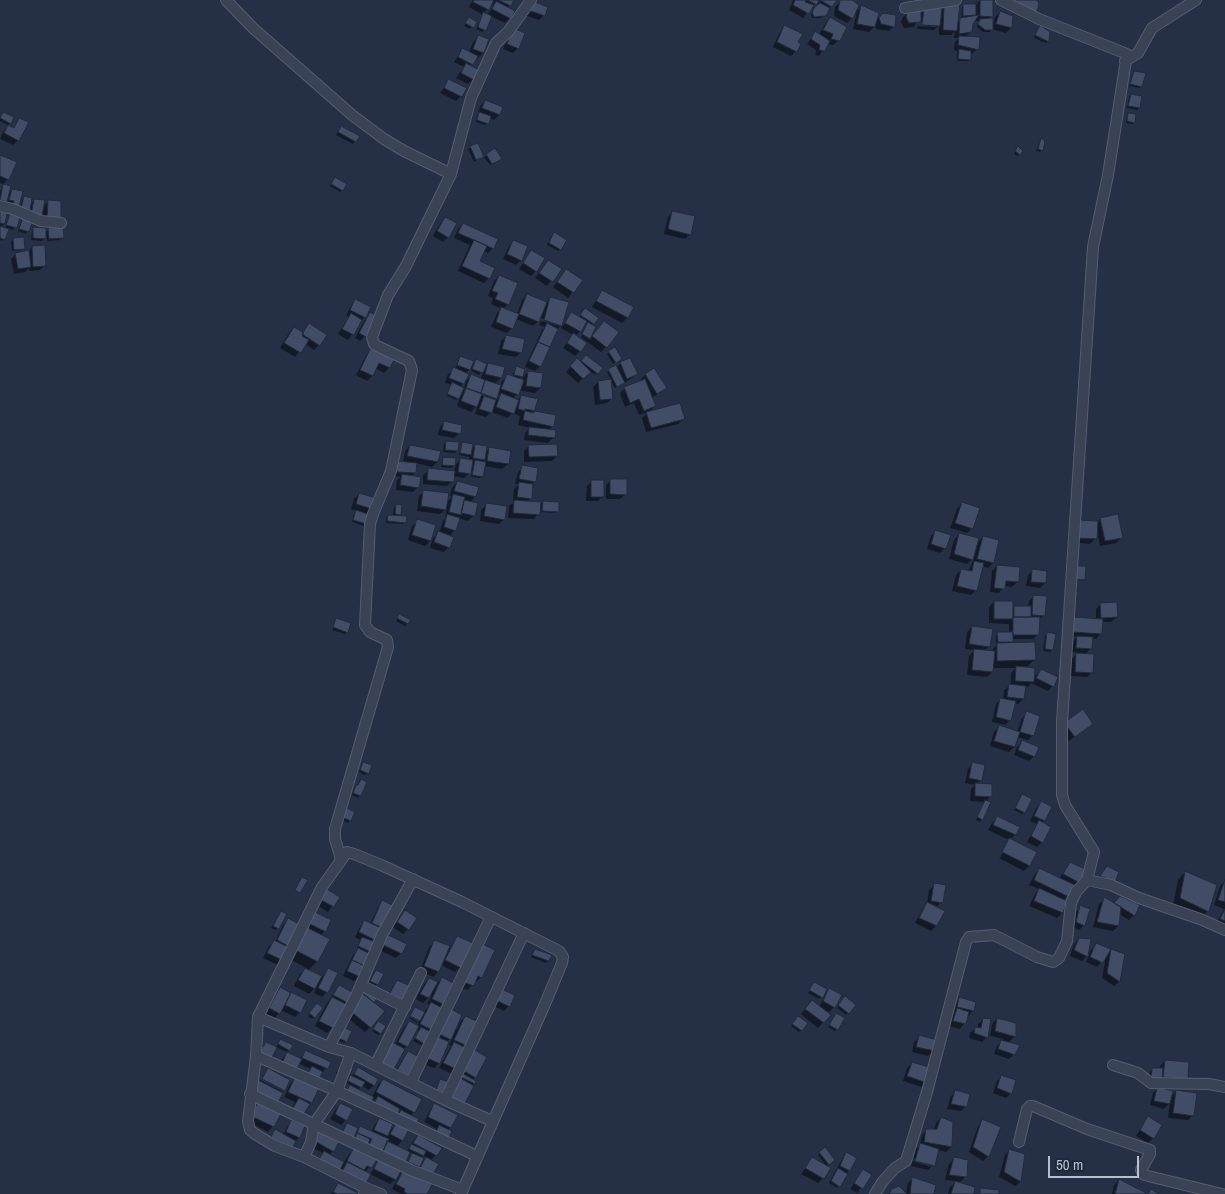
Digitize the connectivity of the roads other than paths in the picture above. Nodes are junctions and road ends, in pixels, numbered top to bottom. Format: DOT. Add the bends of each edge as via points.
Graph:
graph roads {
  1 [pos="226,0"];
  2 [pos="531,0"];
  3 [pos="956,0"];
  4 [pos="1001,0"];
  5 [pos="1196,0"];
  6 [pos="905,8"];
  7 [pos="1125,61"];
  8 [pos="451,174"];
  9 [pos="0,206"];
  10 [pos="61,223"];
  11 [pos="342,859"];
  12 [pos="413,879"];
  13 [pos="1087,880"];
  14 [pos="490,917"];
  15 [pos="1225,930"];
  16 [pos="524,933"];
  17 [pos="421,973"];
  18 [pos="361,985"];
  19 [pos="405,1007"];
  20 [pos="258,1017"];
  21 [pos="329,1047"];
  22 [pos="351,1053"];
  23 [pos="256,1056"];
  24 [pos="376,1064"];
  25 [pos="1112,1065"];
  26 [pos="410,1082"];
  27 [pos="1225,1088"];
  28 [pos="337,1091"];
  29 [pos="250,1094"];
  30 [pos="444,1100"];
  31 [pos="492,1121"];
  32 [pos="314,1124"];
  33 [pos="1019,1142"];
  34 [pos="477,1156"];
  35 [pos="304,1157"];
  36 [pos="366,1191"];
  37 [pos="462,1192"];
  38 [pos="381,1194"];
  39 [pos="875,1194"];
  40 [pos="1222,1194"];
  1 -- 8 [label="street" via="358,120 404,151"];
  2 -- 8 [label="street" via="496,43 471,98"];
  3 -- 6 [label="street"];
  4 -- 7 [label="street" via="1127,54"];
  5 -- 7 [label="street" via="1152,28 1138,52"];
  7 -- 13 [label="street" via="1108,176 1093,247 1062,722 1062,796 1094,852"];
  8 -- 11 [label="street" via="406,266 388,295 372,337 377,346 409,361 412,370 391,471 370,524 365,625 370,632 387,640 388,647 335,829"];
  9 -- 10 [label="street" via="40,221"];
  11 -- 12 [label="street" via="347,852"];
  11 -- 20 [label="street" via="322,887"];
  12 -- 14 [label="street"];
  12 -- 18 [label="street" via="382,935"];
  13 -- 15 [label="street" via="1110,885"];
  13 -- 39 [label="street" via="1071,903 1067,941 1059,958 1053,962 994,935 969,937 906,1161 895,1168"];
  14 -- 16 [label="street"];
  14 -- 26 [label="street"];
  16 -- 30 [label="street"];
  16 -- 31 [label="street" via="559,951 562,963"];
  17 -- 19 [label="street"];
  18 -- 19 [label="street"];
  18 -- 21 [label="street"];
  19 -- 24 [label="street"];
  20 -- 21 [label="street"];
  20 -- 23 [label="street"];
  21 -- 22 [label="street"];
  22 -- 24 [label="street"];
  22 -- 28 [label="street"];
  23 -- 28 [label="street"];
  23 -- 29 [label="street"];
  24 -- 26 [label="street"];
  25 -- 27 [label="street" via="1138,1073 1151,1083 1208,1084"];
  26 -- 30 [label="street"];
  28 -- 32 [label="street"];
  28 -- 34 [label="street"];
  29 -- 32 [label="street"];
  29 -- 35 [label="street" via="250,1130 275,1146"];
  30 -- 31 [label="street"];
  31 -- 34 [label="street"];
  32 -- 35 [label="street"];
  32 -- 37 [label="street"];
  33 -- 40 [label="street" via="1027,1109 1033,1106 1086,1129 1150,1150 1141,1170 1144,1175"];
  34 -- 37 [label="street"];
  35 -- 36 [label="street"];
  36 -- 38 [label="street"];
}
